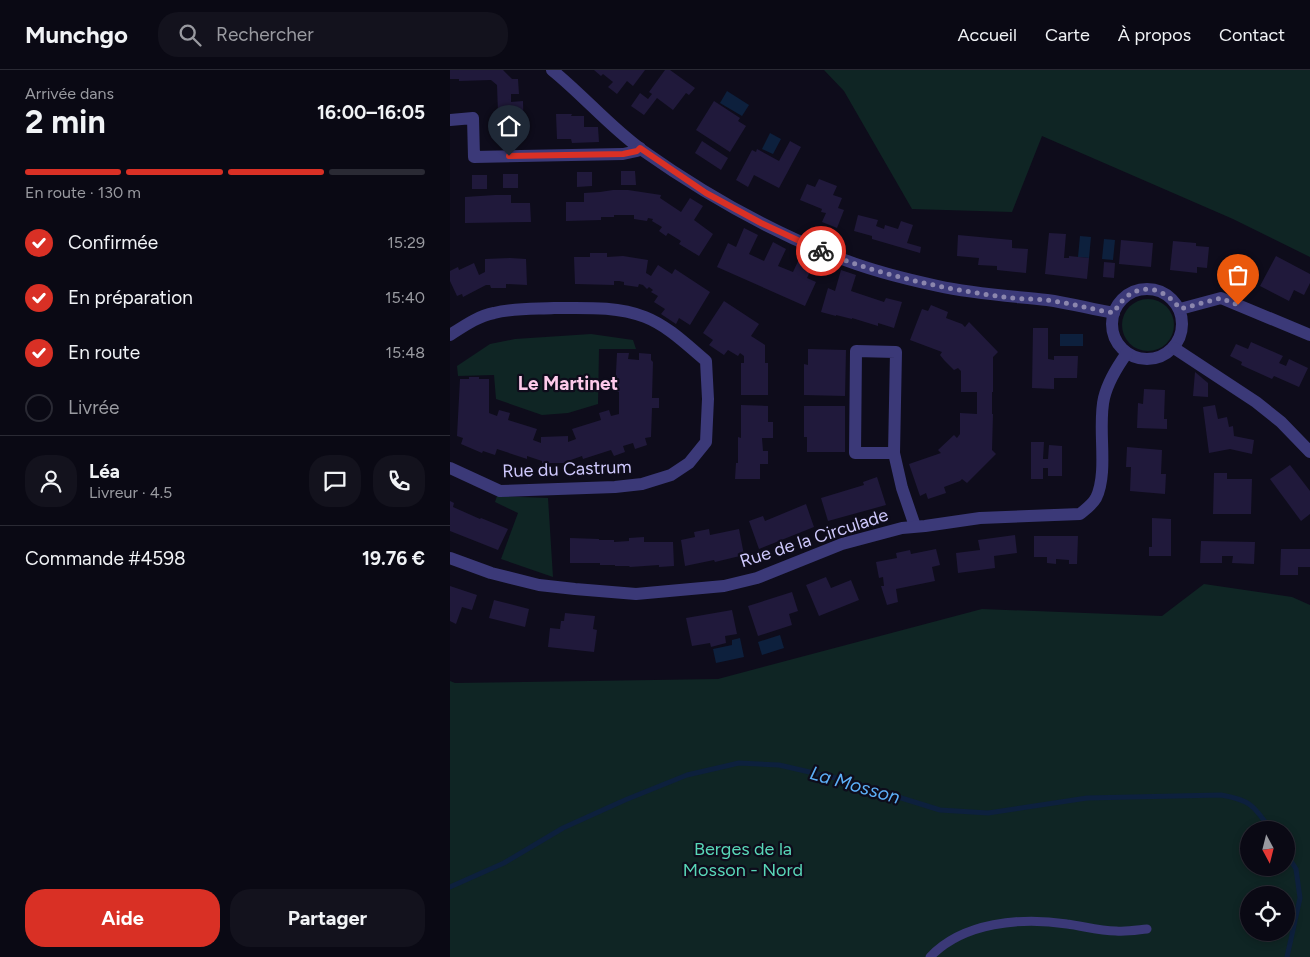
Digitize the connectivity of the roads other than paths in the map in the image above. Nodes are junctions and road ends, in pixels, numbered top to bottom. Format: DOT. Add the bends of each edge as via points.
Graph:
graph roads {
  1 [pos="552,70"];
  2 [pos="450,120"];
  3 [pos="640,148"];
  4 [pos="1180,309"];
  5 [pos="1114,313"];
  6 [pos="450,335"];
  7 [pos="1310,335"];
  8 [pos="1174,348"];
  9 [pos="1127,353"];
  10 [pos="1310,452"];
  11 [pos="894,454"];
  12 [pos="450,468"];
  13 [pos="915,526"];
  14 [pos="450,558"];
  15 [pos="1147,930"];
  16 [pos="930,957"];
  1 -- 3 [label="street"];
  2 -- 3 [label="street" via="473,118 474,157 623,154"];
  3 -- 5 [label="street" via="706,193 753,219 839,258 940,286 1012,298 1048,300"];
  4 -- 5 [label="street" via="1163,292 1151,289 1128,294"];
  4 -- 7 [label="street" via="1221,298"];
  4 -- 8 [label="street" via="1182,330"];
  5 -- 9 [label="street" via="1114,335"];
  6 -- 12 [label="street, Rue du Castrum" via="492,313 519,309 594,308 634,314 667,328 706,361 708,399 706,442 689,463 671,475 642,484 615,488 500,491"];
  8 -- 9 [label="street" via="1156,359 1136,358"];
  8 -- 10 [label="street" via="1256,402"];
  9 -- 13 [label="street, Rue de la Circulade" via="1108,385 1104,400 1101,482 1090,507 1080,514 980,518"];
  11 -- 11 [label="street" via="896,352 856,351 855,453"];
  11 -- 13 [label="street"];
  13 -- 14 [label="street, Rue de la Circulade" via="842,544 757,578 717,587 636,594 540,585 490,573"];
  15 -- 16 [label="lane" via="1118,932 1024,921 997,924 955,937"];
}
